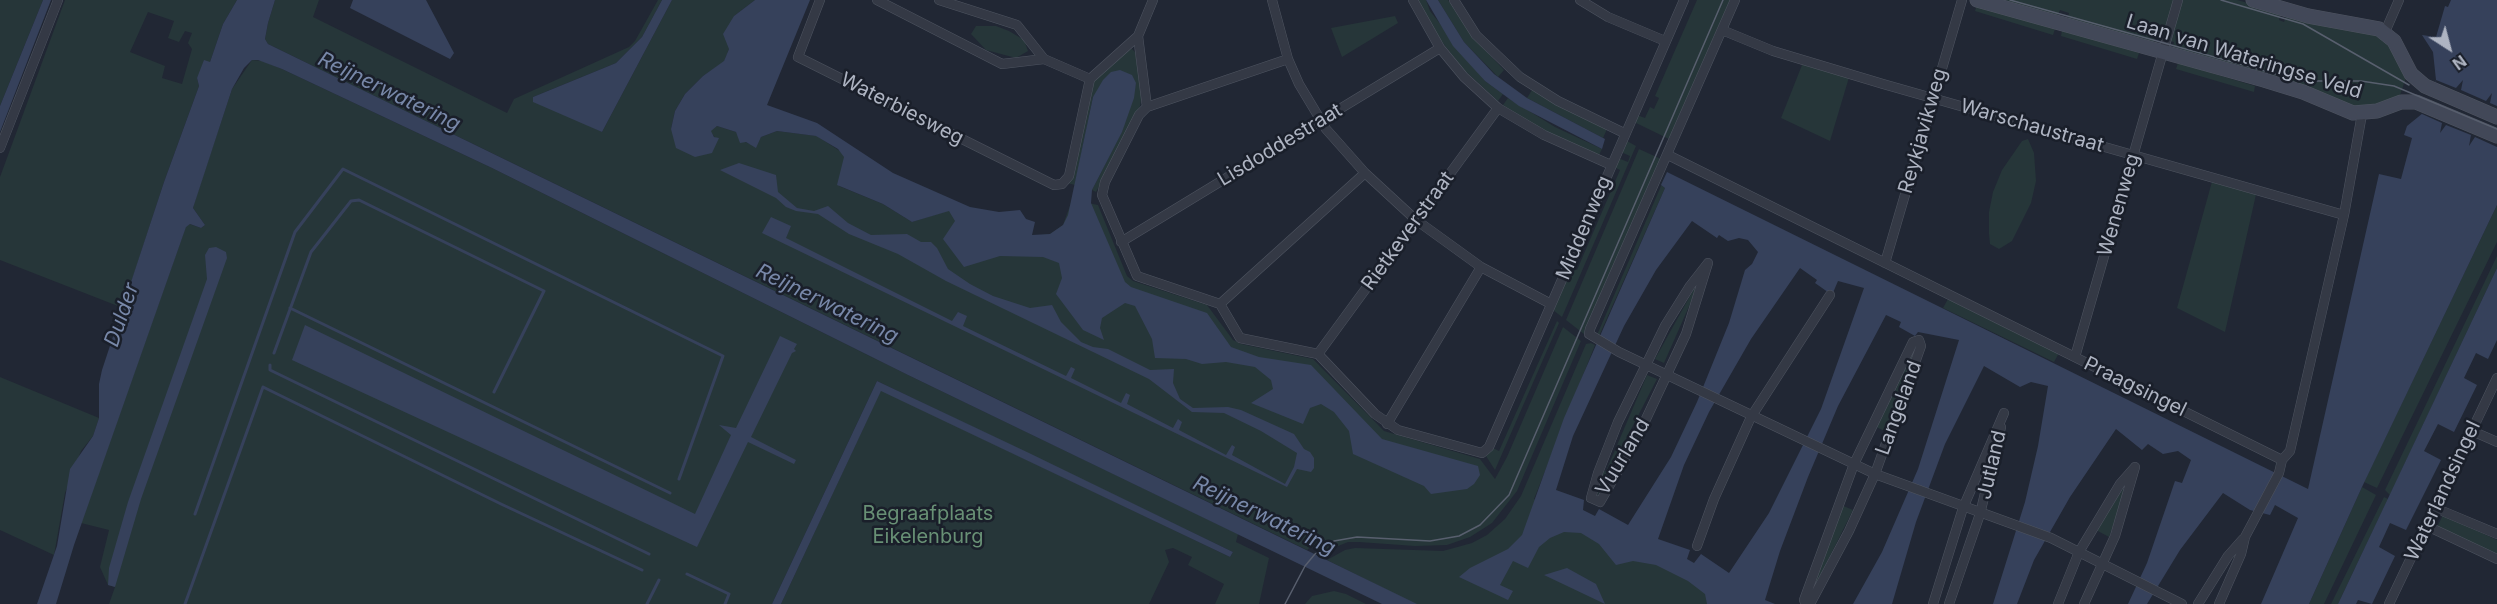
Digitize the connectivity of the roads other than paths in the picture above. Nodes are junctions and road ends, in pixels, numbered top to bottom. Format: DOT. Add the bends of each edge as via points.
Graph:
graph roads {
  1 [pos="58,0"];
  2 [pos="820,0"];
  3 [pos="877,0"];
  4 [pos="939,0"];
  5 [pos="1153,0"];
  6 [pos="1272,0"];
  7 [pos="1413,0"];
  8 [pos="1454,0"];
  9 [pos="1580,0"];
  10 [pos="1683,0"];
  11 [pos="1735,0"];
  12 [pos="1962,0"];
  13 [pos="1977,0"];
  14 [pos="2178,0"];
  15 [pos="2253,0"];
  16 [pos="2399,0"];
  17 [pos="1722,30"];
  18 [pos="2385,32"];
  19 [pos="1138,36"];
  20 [pos="1665,41"];
  21 [pos="1440,48"];
  22 [pos="2163,52"];
  23 [pos="1044,59"];
  24 [pos="1288,59"];
  25 [pos="1090,79"];
  26 [pos="1933,98"];
  27 [pos="1147,106"];
  28 [pos="1498,108"];
  29 [pos="2362,114"];
  30 [pos="2497,117"];
  31 [pos="1320,121"];
  32 [pos="1624,133"];
  33 [pos="2497,136"];
  34 [pos="0,148"];
  35 [pos="1668,155"];
  36 [pos="2134,155"];
  37 [pos="1611,165"];
  38 [pos="1365,173"];
  39 [pos="2344,215"];
  40 [pos="1416,220"];
  41 [pos="1121,242"];
  42 [pos="1885,263"];
  43 [pos="1481,267"];
  44 [pos="1830,295"];
  45 [pos="1220,304"];
  46 [pos="1551,304"];
  47 [pos="1318,354"];
  48 [pos="2075,357"];
  49 [pos="1646,365"];
  50 [pos="1667,376"];
  51 [pos="2497,378"];
  52 [pos="1751,417"];
  53 [pos="1387,424"];
  54 [pos="2472,431"];
  55 [pos="2497,442"];
  56 [pos="2282,460"];
  57 [pos="1854,464"];
  58 [pos="1875,474"];
  59 [pos="1900,483"];
  60 [pos="1963,508"];
  61 [pos="2435,508"];
  62 [pos="1980,514"];
  63 [pos="2427,526"];
  64 [pos="2497,534"];
  65 [pos="2245,537"];
  66 [pos="1697,546"];
  67 [pos="2079,552"];
  68 [pos="2497,559"];
  69 [pos="2103,564"];
  70 [pos="1808,604"];
  71 [pos="1933,604"];
  72 [pos="1949,604"];
  73 [pos="2058,604"];
  74 [pos="2084,604"];
  75 [pos="2182,604"];
  76 [pos="2198,604"];
  77 [pos="2219,604"];
  78 [pos="2389,604"];
  1 -- 34 [label="street"];
  2 -- 25 [label="street, Waterbiesweg" via="798,57 1054,185 1062,184 1069,176"];
  3 -- 23 [label="street" via="1002,64"];
  4 -- 23 [label="street" via="1017,25"];
  5 -- 19 [label="street"];
  6 -- 24 [label="street"];
  7 -- 21 [label="street"];
  8 -- 32 [label="street" via="1476,35 1520,77 1558,101"];
  9 -- 20 [label="street" via="1608,17"];
  10 -- 20 [label="street, Middenweg"];
  11 -- 17 [label="street"];
  12 -- 26 [label="street, Reykjavikweg"];
  13 -- 22 [label="street, Laan van Wateringse Veld"];
  14 -- 22 [label="street, Wenenweg"];
  15 -- 18 [label="street"];
  16 -- 18 [label="street"];
  17 -- 26 [label="street, Warschaustraat" via="1804,60"];
  17 -- 35 [label="street"];
  18 -- 30 [label="street" via="2398,47 2411,74 2432,90"];
  19 -- 25 [label="street"];
  19 -- 27 [label="street"];
  20 -- 32 [label="street, Middenweg"];
  21 -- 28 [label="street"];
  21 -- 31 [label="street, Lisdoddestraat"];
  22 -- 29 [label="street, Laan van Wateringse Veld" via="2303,92 2343,111"];
  22 -- 36 [label="street, Wenenweg"];
  23 -- 25 [label="street"];
  24 -- 27 [label="street"];
  24 -- 31 [label="street"];
  26 -- 36 [label="street, Warschaustraat"];
  26 -- 42 [label="street, Reykjavikweg"];
  27 -- 41 [label="street" via="1114,163 1102,195"];
  28 -- 37 [label="street" via="1544,135"];
  28 -- 40 [label="street, Rietkeverstraat"];
  29 -- 33 [label="street, Laan van Wateringse Veld" via="2401,102 2426,105"];
  29 -- 39 [label="street"];
  31 -- 38 [label="street"];
  31 -- 41 [label="street, Lisdoddestraat"];
  32 -- 37 [label="street, Middenweg"];
  35 -- 42 [label="street, Praagsingel"];
  35 -- 49 [label="street" via="1590,328 1593,338"];
  36 -- 39 [label="street, Warschaustraat"];
  36 -- 48 [label="street, Wenenweg"];
  37 -- 46 [label="street, Middenweg"];
  38 -- 40 [label="street"];
  38 -- 45 [label="street"];
  39 -- 56 [label="street" via="2290,451"];
  40 -- 43 [label="street"];
  40 -- 47 [label="street, Rietkeverstraat"];
  41 -- 45 [label="street" via="1137,276"];
  42 -- 48 [label="street, Praagsingel"];
  43 -- 46 [label="street"];
  43 -- 53 [label="street"];
  44 -- 52 [label="street"];
  45 -- 47 [label="street" via="1240,338"];
  46 -- 53 [label="street, Middenweg" via="1490,447 1482,453"];
  47 -- 53 [label="street"];
  48 -- 56 [label="street, Praagsingel"];
  49 -- 50 [label="street"];
  49 -- 50 [label="street, Vuurland" via="1665,326 1708,263 1686,334"];
  49 -- 50 [label="street, Vuurland" via="1618,422 1592,498 1600,502"];
  50 -- 52 [label="street, Langeland"];
  51 -- 54 [label="street, Waterlandsingel"];
  52 -- 57 [label="street, Langeland"];
  52 -- 66 [label="street"];
  54 -- 55 [label="street"];
  54 -- 61 [label="street, Waterlandsingel"];
  56 -- 65 [label="street"];
  57 -- 58 [label="street, Langeland"];
  57 -- 58 [label="street, Langeland" via="1913,342 1919,340 1921,346"];
  57 -- 70 [label="street, Langeland" via="1804,600"];
  58 -- 59 [label="street, Langeland"];
  58 -- 70 [label="street, Langeland" via="1849,531"];
  59 -- 60 [label="street, Jutland"];
  60 -- 62 [label="street, Jutland"];
  60 -- 62 [label="street, Jutland" via="2004,413"];
  60 -- 71 [label="street, Jutland"];
  61 -- 63 [label="street, Waterlandsingel"];
  61 -- 64 [label="street"];
  62 -- 67 [label="street, Jutland" via="2011,522"];
  62 -- 72 [label="street, Jutland"];
  63 -- 68 [label="street"];
  63 -- 78 [label="street, Waterlandsingel"];
  65 -- 76 [label="street" via="2228,556"];
  65 -- 77 [label="street"];
  67 -- 69 [label="street, Jutland"];
  67 -- 69 [label="street" via="2120,484 2135,467 2125,507"];
  67 -- 73 [label="street"];
  69 -- 74 [label="street"];
  69 -- 75 [label="street, Jutland"];
}
